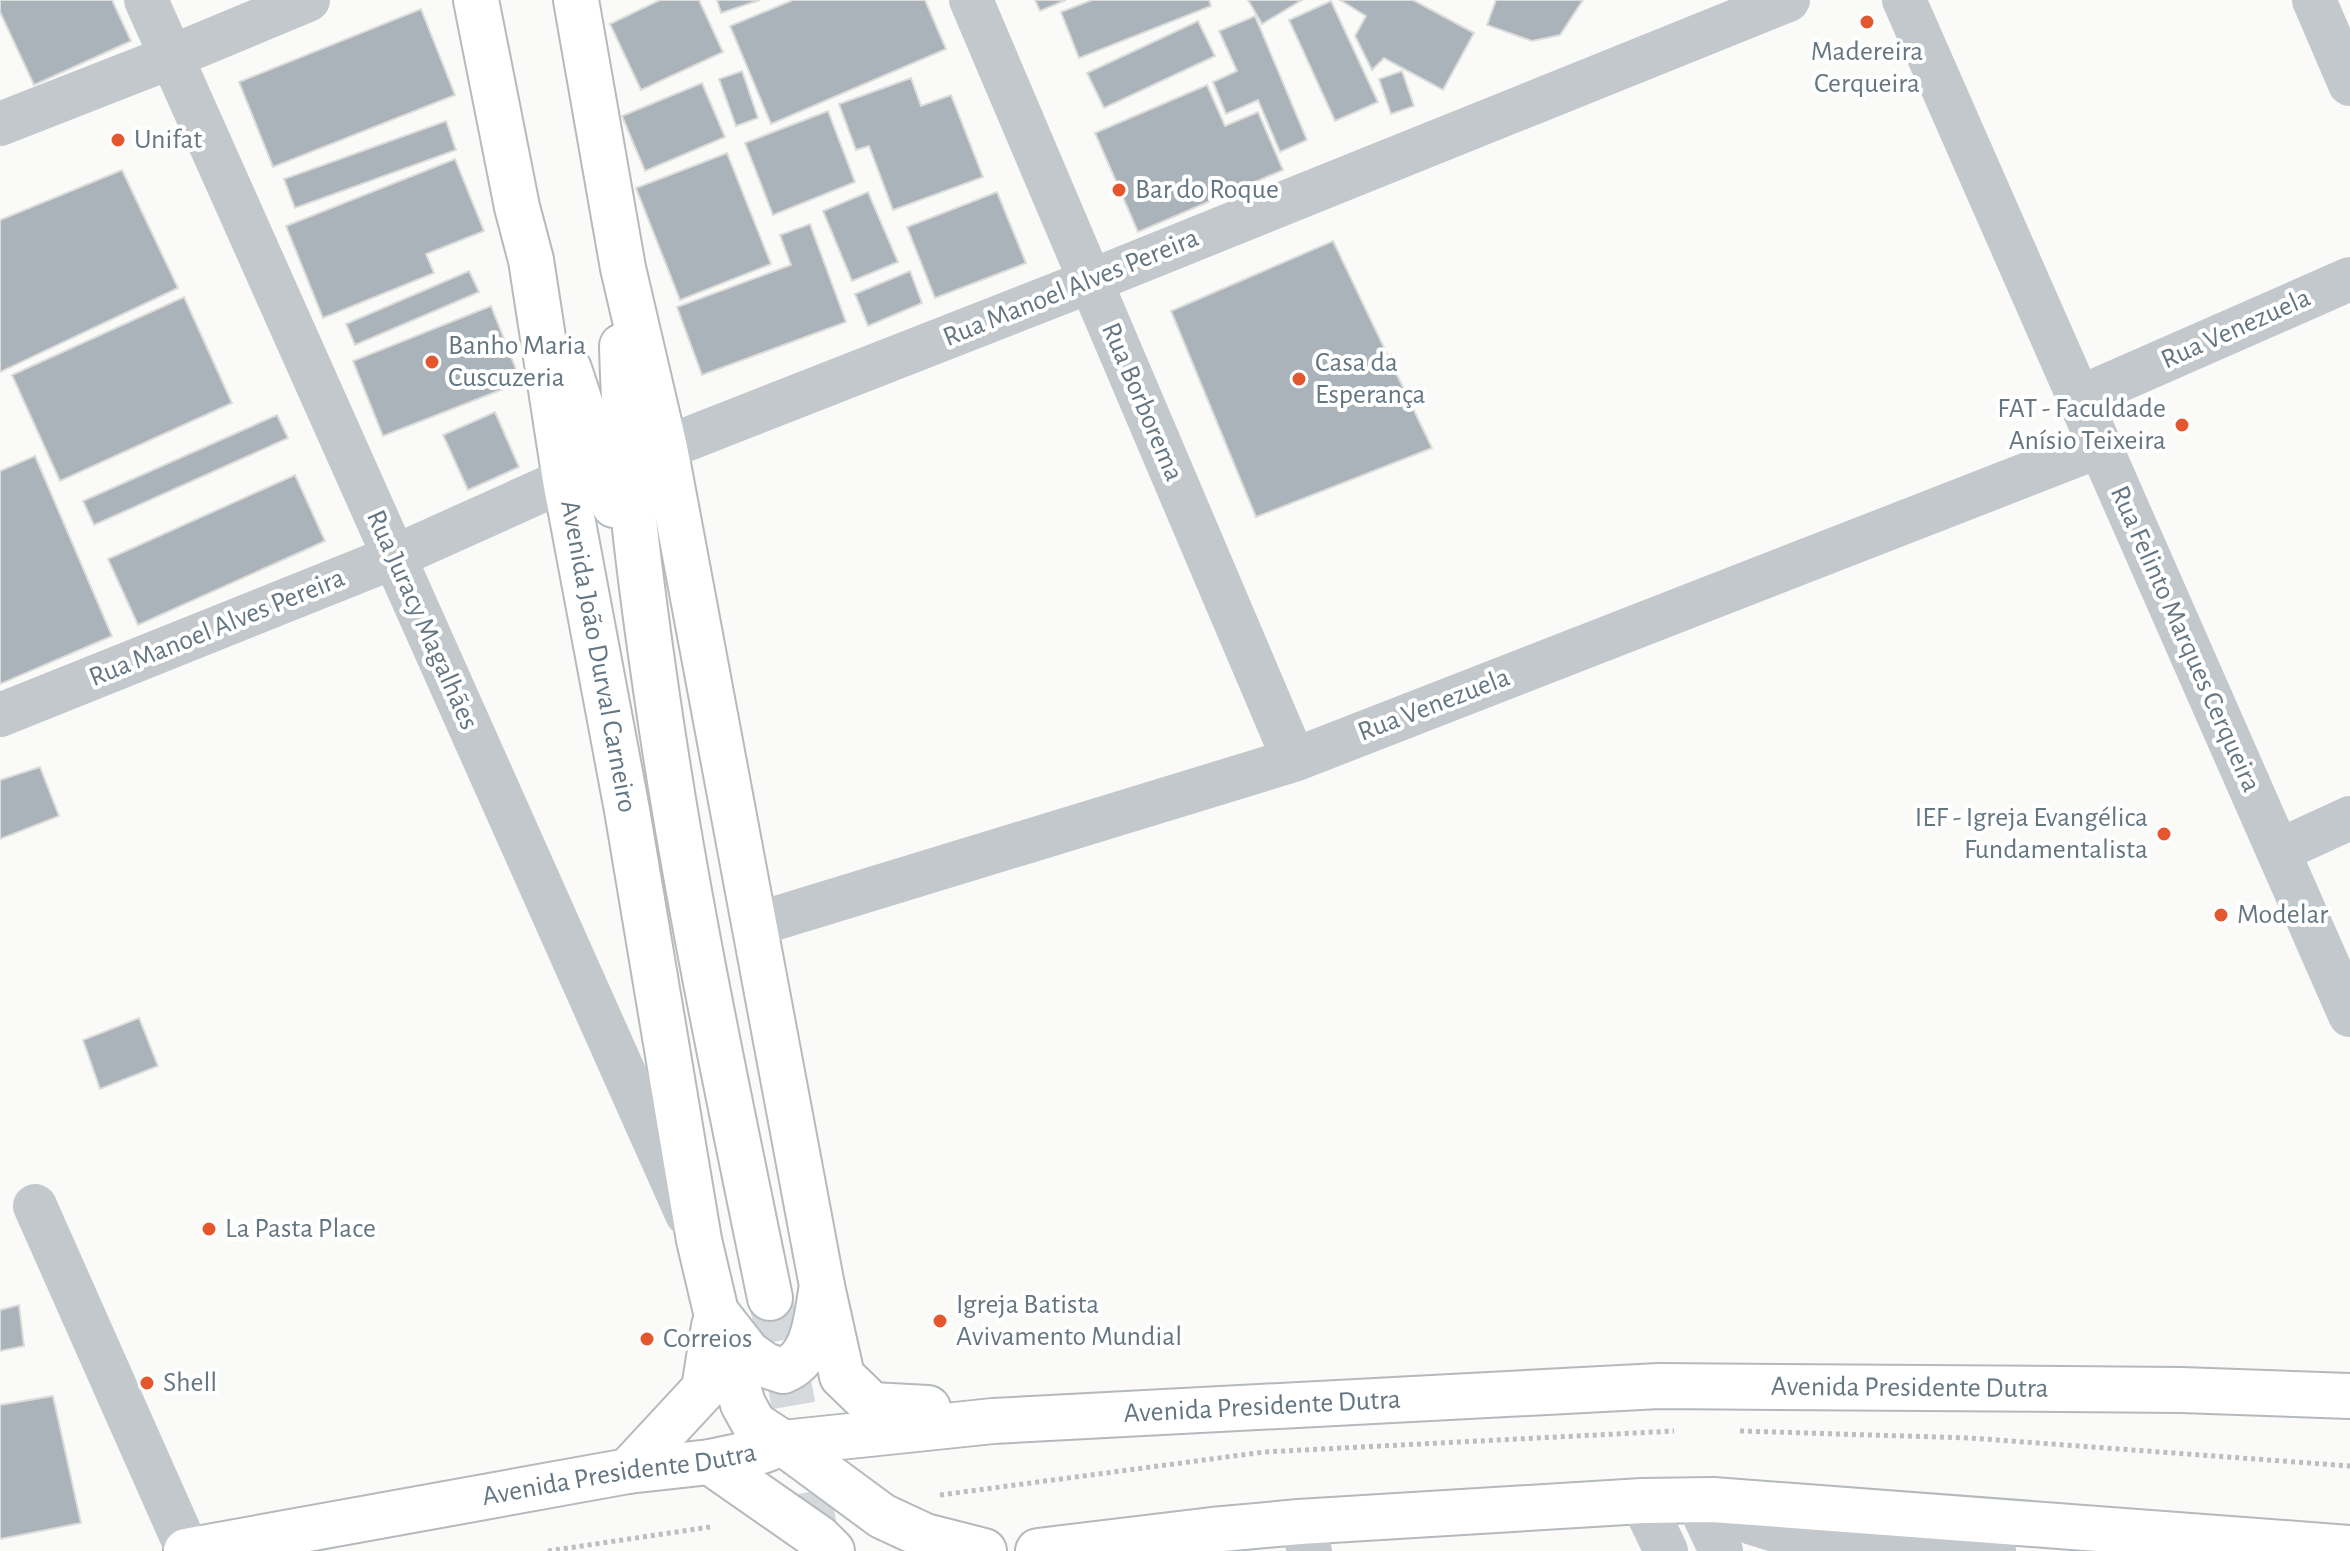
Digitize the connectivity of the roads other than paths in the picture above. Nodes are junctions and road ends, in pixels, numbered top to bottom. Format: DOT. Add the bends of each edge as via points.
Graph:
graph roads {
  1 [pos="146,0"];
  2 [pos="308,0"];
  3 [pos="476,0"];
  4 [pos="576,0"];
  5 [pos="971,0"];
  6 [pos="1788,0"];
  7 [pos="1904,0"];
  8 [pos="2314,0"];
  9 [pos="171,57"];
  10 [pos="2350,84"];
  11 [pos="0,124"];
  12 [pos="623,268"];
  13 [pos="2350,279"];
  14 [pos="1091,281"];
  15 [pos="537,293"];
  16 [pos="2079,398"];
  17 [pos="2100,446"];
  18 [pos="665,448"];
  19 [pos="565,480"];
  20 [pos="394,557"];
  21 [pos="641,587"];
  22 [pos="0,715"];
  23 [pos="1294,760"];
  24 [pos="2350,818"];
  25 [pos="2278,851"];
  26 [pos="754,925"];
  27 [pos="2350,1015"];
  28 [pos="35,1206"];
  29 [pos="699,1240"];
  30 [pos="822,1286"];
  31 [pos="770,1298"];
  32 [pos="716,1312"];
  33 [pos="2350,1396"];
  34 [pos="993,1421"];
  35 [pos="783,1443"];
  36 [pos="710,1462"];
  37 [pos="628,1471"];
  38 [pos="1705,1500"];
  39 [pos="1642,1501"];
  40 [pos="1304,1537"];
  41 [pos="2350,1548"];
  42 [pos="187,1551"];
  43 [pos="832,1551"];
  44 [pos="984,1551"];
  45 [pos="1038,1551"];
  46 [pos="1666,1551"];
  47 [pos="1721,1551"];
  48 [pos="1994,1551"];
  1 -- 9 [label="street, Rua Juracy Magalhães"];
  2 -- 9 [label="street"];
  3 -- 15 [label="main road, Avenida João Durval Carneiro"];
  4 -- 12 [label="main road"];
  5 -- 14 [label="street, Rua Borborema"];
  6 -- 14 [label="street, Rua Manoel Alves Pereira"];
  7 -- 16 [label="street, Rua Felinto Marques Cerqueira"];
  8 -- 10 [label="street"];
  9 -- 11 [label="street"];
  9 -- 20 [label="street, Rua Juracy Magalhães"];
  12 -- 18 [label="main road"];
  12 -- 21 [label="main road" via="624,419"];
  13 -- 16 [label="street, Rua Venezuela"];
  14 -- 18 [label="street, Rua Manoel Alves Pereira"];
  14 -- 23 [label="street, Rua Borborema"];
  15 -- 19 [label="main road, Avenida João Durval Carneiro"];
  15 -- 21 [label="main road" via="564,354"];
  16 -- 17 [label="street, Rua Felinto Marques Cerqueira"];
  17 -- 23 [label="street, Rua Venezuela"];
  17 -- 25 [label="street, Rua Felinto Marques Cerqueira"];
  18 -- 26 [label="main road"];
  19 -- 20 [label="street, Rua Manoel Alves Pereira"];
  19 -- 29 [label="main road, Avenida João Durval Carneiro"];
  20 -- 22 [label="street, Rua Manoel Alves Pereira"];
  20 -- 29 [label="street, Rua Juracy Magalhães"];
  21 -- 31 [label="main road" via="671,794"];
  23 -- 26 [label="street, Rua Venezuela"];
  24 -- 25 [label="street"];
  25 -- 27 [label="street, Rua Felinto Marques Cerqueira"];
  26 -- 30 [label="main road"];
  28 -- 42 [label="street"];
  29 -- 32 [label="main road, Avenida João Durval Carneiro"];
  30 -- 32 [label="main road" via="808,1349 783,1371 748,1353"];
  30 -- 34 [label="main road" via="842,1376 872,1405 949,1409"];
  32 -- 35 [label="main road, Avenida João Durval Carneiro" via="743,1404 754,1424"];
  32 -- 37 [label="main road" via="704,1389"];
  33 -- 34 [label="main road, Avenida Presidente Dutra" via="1659,1386"];
  34 -- 35 [label="main road, Avenida Presidente Dutra"];
  35 -- 36 [label="main road, Avenida Presidente Dutra"];
  35 -- 44 [label="main road, Avenida João Durval Carneiro" via="882,1516 925,1536"];
  36 -- 37 [label="main road, Avenida Presidente Dutra"];
  36 -- 43 [label="main road"];
  37 -- 42 [label="main road, Avenida Presidente Dutra"];
  38 -- 39 [label="main road"];
  38 -- 41 [label="main road"];
  38 -- 47 [label="street"];
  38 -- 48 [label="street" via="1775,1530"];
  39 -- 40 [label="main road"];
  39 -- 46 [label="street"];
  40 -- 45 [label="main road" via="1212,1530"];
}
